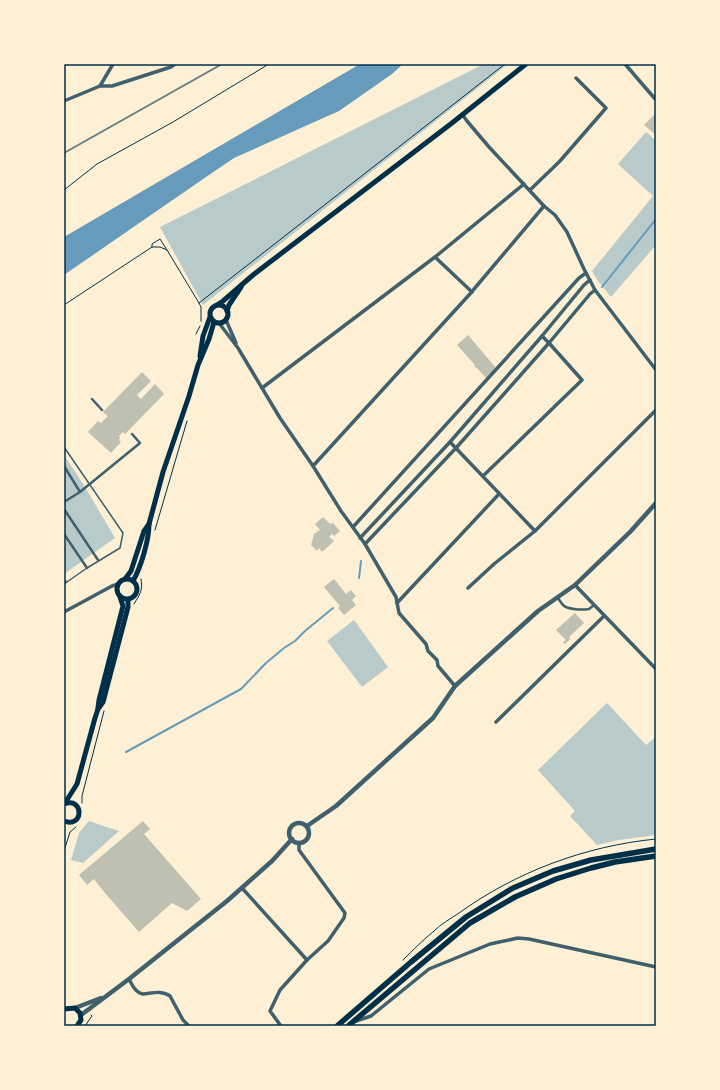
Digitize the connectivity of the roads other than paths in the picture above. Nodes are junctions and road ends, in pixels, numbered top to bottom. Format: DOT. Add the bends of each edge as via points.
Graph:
graph roads {
  1 [pos="113,64"];
  2 [pos="175,64"];
  3 [pos="526,64"];
  4 [pos="625,64"];
  5 [pos="576,78"];
  6 [pos="100,86"];
  7 [pos="656,100"];
  8 [pos="64,101"];
  9 [pos="462,114"];
  10 [pos="524,184"];
  11 [pos="530,190"];
  12 [pos="544,206"];
  13 [pos="435,257"];
  14 [pos="586,273"];
  15 [pos="590,280"];
  16 [pos="243,283"];
  17 [pos="595,290"];
  18 [pos="472,292"];
  19 [pos="217,305"];
  20 [pos="228,311"];
  21 [pos="210,317"];
  22 [pos="226,320"];
  23 [pos="217,323"];
  24 [pos="542,336"];
  25 [pos="549,343"];
  26 [pos="238,348"];
  27 [pos="198,365"];
  28 [pos="656,370"];
  29 [pos="262,388"];
  30 [pos="92,399"];
  31 [pos="102,410"];
  32 [pos="656,410"];
  33 [pos="132,434"];
  34 [pos="450,442"];
  35 [pos="64,447"];
  36 [pos="456,448"];
  37 [pos="64,466"];
  38 [pos="313,466"];
  39 [pos="483,476"];
  40 [pos="90,484"];
  41 [pos="80,492"];
  42 [pos="499,494"];
  43 [pos="64,502"];
  44 [pos="656,502"];
  45 [pos="64,509"];
  46 [pos="149,524"];
  47 [pos="353,528"];
  48 [pos="535,531"];
  49 [pos="64,534"];
  50 [pos="360,538"];
  51 [pos="365,544"];
  52 [pos="98,560"];
  53 [pos="87,568"];
  54 [pos="125,579"];
  55 [pos="133,581"];
  56 [pos="65,582"];
  57 [pos="575,585"];
  58 [pos="115,586"];
  59 [pos="468,588"];
  60 [pos="120,597"];
  61 [pos="557,597"];
  62 [pos="128,600"];
  63 [pos="397,604"];
  64 [pos="594,605"];
  65 [pos="64,612"];
  66 [pos="604,616"];
  67 [pos="656,669"];
  68 [pos="455,686"];
  69 [pos="98,709"];
  70 [pos="496,722"];
  71 [pos="65,804"];
  72 [pos="64,821"];
  73 [pos="307,826"];
  74 [pos="292,839"];
  75 [pos="299,843"];
  76 [pos="656,849"];
  77 [pos="656,856"];
  78 [pos="242,888"];
  79 [pos="307,960"];
  80 [pos="656,967"];
  81 [pos="129,980"];
  82 [pos="106,996"];
  83 [pos="75,1008"];
  84 [pos="64,1009"];
  85 [pos="81,1015"];
  86 [pos="350,1024"];
  87 [pos="77,1026"];
  88 [pos="189,1026"];
  89 [pos="281,1026"];
  90 [pos="337,1026"];
  1 -- 6 [label="street"];
  2 -- 6 [label="street" via="112,86"];
  3 -- 9 [label="main road"];
  4 -- 7 [label="street"];
  5 -- 11 [label="street" via="606,108 560,161"];
  6 -- 8 [label="street"];
  9 -- 10 [label="street" via="489,148"];
  9 -- 16 [label="main road"];
  10 -- 11 [label="street"];
  10 -- 13 [label="street"];
  11 -- 12 [label="street"];
  12 -- 14 [label="street" via="567,232"];
  12 -- 18 [label="street"];
  13 -- 18 [label="street"];
  13 -- 29 [label="street"];
  14 -- 15 [label="street"];
  14 -- 47 [label="street"];
  15 -- 17 [label="street"];
  15 -- 24 [label="street"];
  16 -- 19 [label="main road"];
  16 -- 20 [label="main road"];
  17 -- 25 [label="street"];
  17 -- 28 [label="street"];
  18 -- 38 [label="street"];
  19 -- 20 [label="main road"];
  19 -- 21 [label="main road" via="210,311"];
  20 -- 22 [label="main road"];
  21 -- 23 [label="main road"];
  21 -- 27 [label="main road" via="202,336"];
  22 -- 23 [label="main road"];
  22 -- 26 [label="street"];
  23 -- 26 [label="street"];
  23 -- 27 [label="main road"];
  24 -- 25 [label="street"];
  24 -- 34 [label="street"];
  25 -- 36 [label="street"];
  25 -- 39 [label="street" via="582,380"];
  26 -- 29 [label="street"];
  27 -- 46 [label="main road"];
  29 -- 38 [label="street"];
  30 -- 31 [label="street"];
  32 -- 48 [label="street"];
  33 -- 40 [label="street" via="140,442"];
  34 -- 36 [label="street"];
  34 -- 50 [label="street"];
  35 -- 40 [label="lane"];
  36 -- 39 [label="street"];
  36 -- 51 [label="street"];
  37 -- 41 [label="street"];
  38 -- 47 [label="street"];
  39 -- 42 [label="street"];
  40 -- 41 [label="street"];
  40 -- 52 [label="lane" via="123,534 120,548"];
  41 -- 43 [label="street"];
  42 -- 48 [label="street"];
  42 -- 63 [label="street"];
  44 -- 57 [label="street" via="630,532"];
  45 -- 52 [label="street"];
  46 -- 54 [label="main road" via="144,531 131,571"];
  46 -- 55 [label="main road" via="138,572"];
  47 -- 50 [label="street"];
  48 -- 59 [label="street"];
  49 -- 53 [label="street"];
  50 -- 51 [label="street"];
  51 -- 63 [label="street" via="396,597"];
  52 -- 53 [label="lane"];
  53 -- 56 [label="lane"];
  54 -- 55 [label="main road"];
  54 -- 58 [label="main road"];
  55 -- 62 [label="main road" via="137,592"];
  57 -- 61 [label="street"];
  57 -- 64 [label="street"];
  58 -- 60 [label="main road"];
  58 -- 65 [label="street"];
  60 -- 62 [label="main road"];
  60 -- 69 [label="main road" via="123,606 98,700"];
  61 -- 64 [label="street" via="568,608 589,610"];
  61 -- 68 [label="street"];
  62 -- 69 [label="main road" via="103,702"];
  63 -- 68 [label="street" via="399,613 426,644 438,666"];
  64 -- 66 [label="street"];
  66 -- 67 [label="street"];
  66 -- 70 [label="street"];
  68 -- 73 [label="street" via="433,718 336,806"];
  69 -- 71 [label="main road" via="77,784"];
  71 -- 72 [label="main road" via="74,804 79,812 78,818 74,821"];
  73 -- 74 [label="street" via="299,823 294,825 290,832"];
  73 -- 75 [label="street" via="308,837"];
  74 -- 75 [label="street"];
  74 -- 78 [label="street"];
  75 -- 79 [label="street" via="299,850 345,913 328,941"];
  76 -- 90 [label="main road" via="591,860 553,871 513,888 466,917"];
  77 -- 86 [label="main road" via="591,868 556,879 515,897 470,923"];
  78 -- 79 [label="street"];
  78 -- 81 [label="street"];
  79 -- 89 [label="street" via="280,990 270,1011"];
  80 -- 86 [label="street" via="530,939 506,940 429,969 371,1016"];
  81 -- 82 [label="street"];
  81 -- 88 [label="street" via="140,993 168,994"];
  82 -- 83 [label="street"];
  82 -- 85 [label="street"];
  83 -- 84 [label="main road"];
  83 -- 85 [label="main road"];
  85 -- 87 [label="main road"];
}
